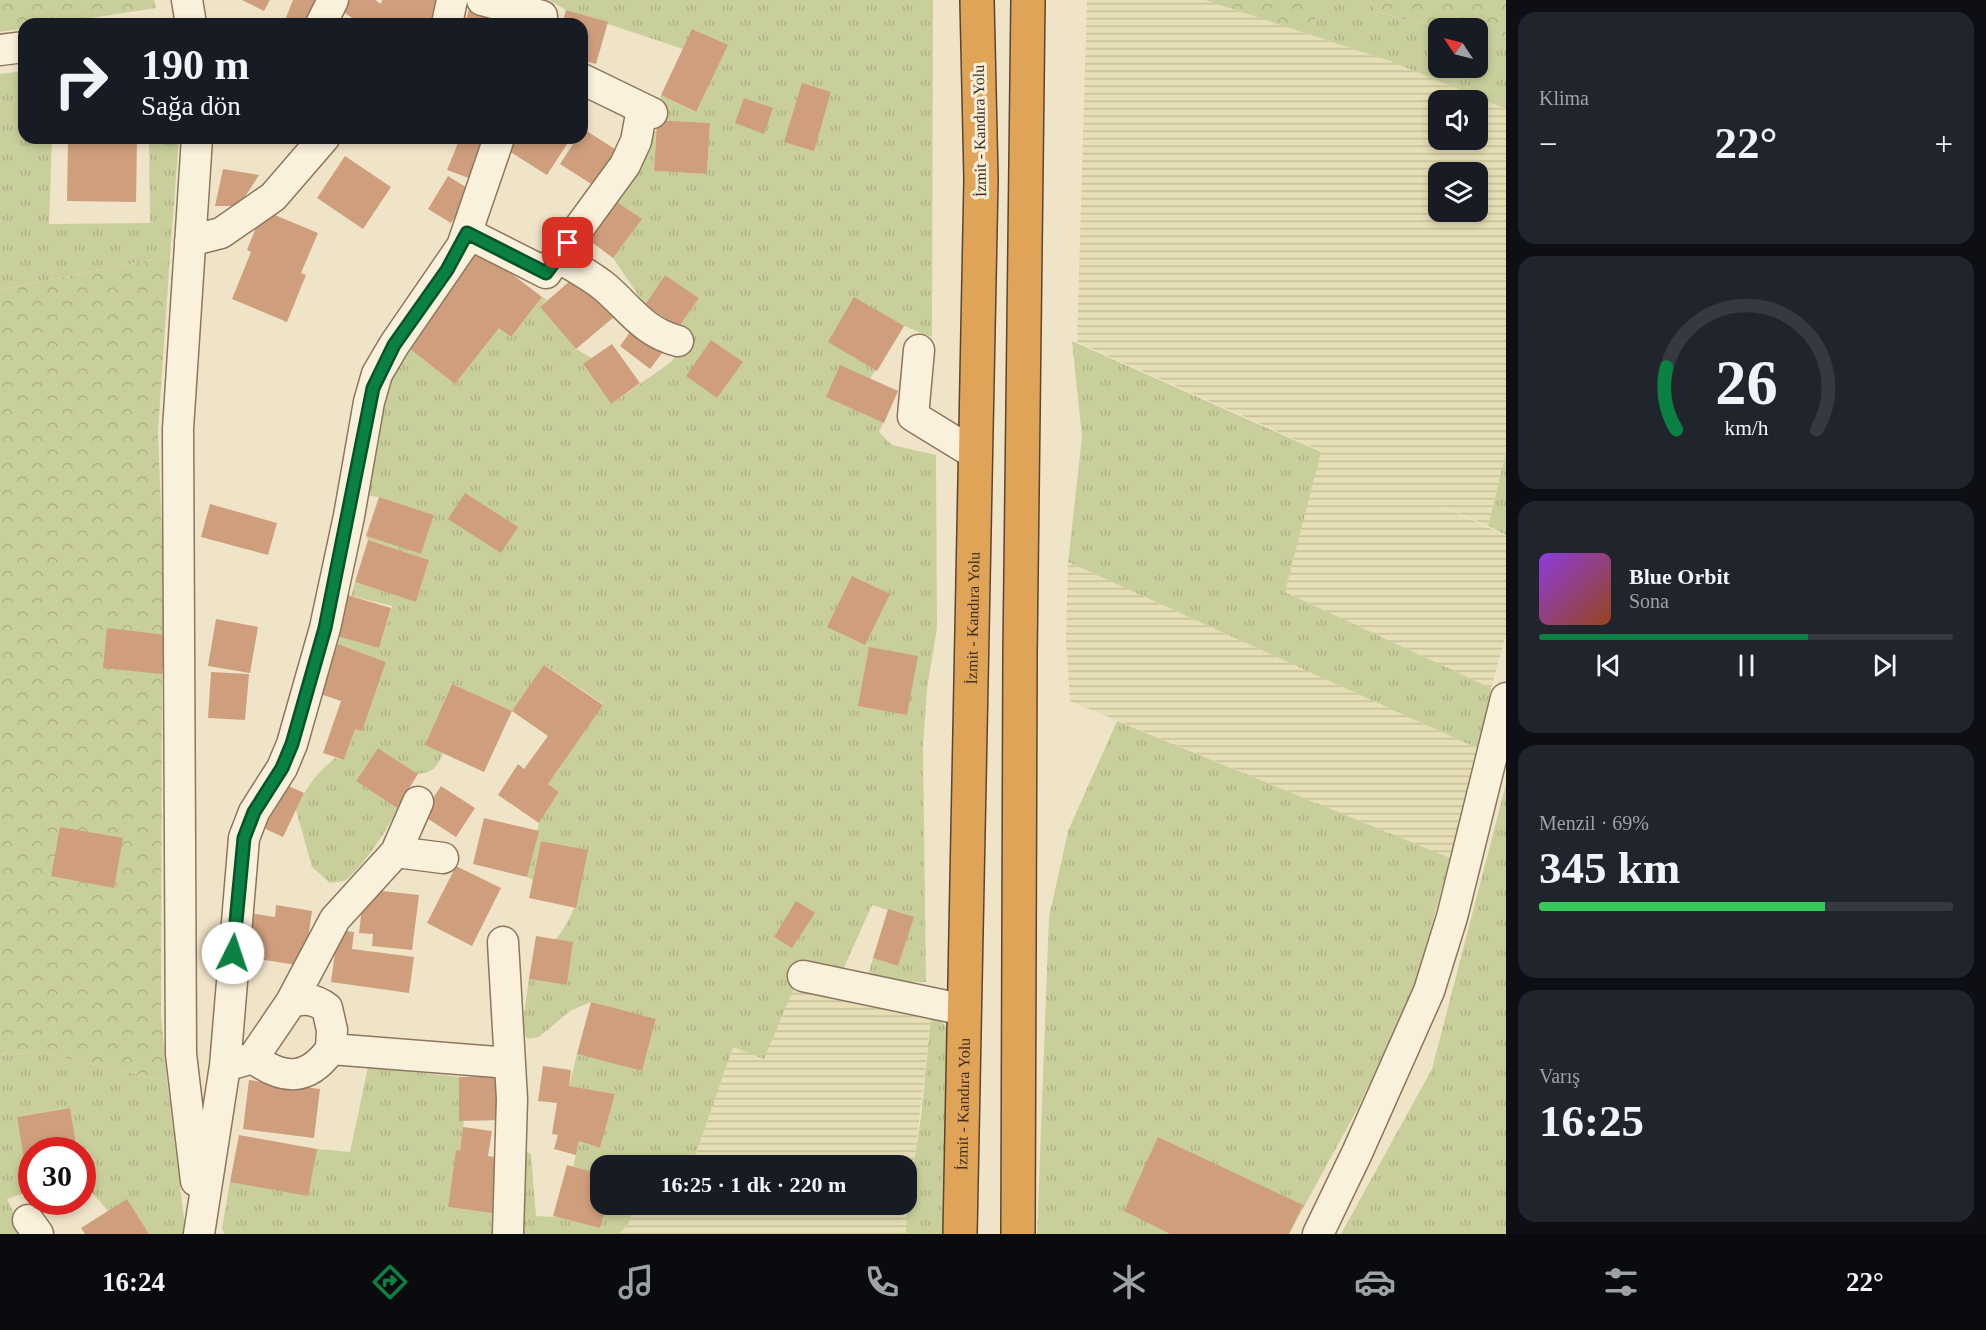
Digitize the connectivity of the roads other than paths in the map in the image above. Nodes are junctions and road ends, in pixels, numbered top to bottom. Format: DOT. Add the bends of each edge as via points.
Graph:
graph roads {
  1 [pos="333,0"];
  2 [pos="452,0"];
  3 [pos="482,0"];
  4 [pos="977,0"];
  5 [pos="1028,0"];
  6 [pos="324,18"];
  7 [pos="448,18"];
  8 [pos="542,18"];
  9 [pos="18,48"];
  10 [pos="0,51"];
  11 [pos="588,83"];
  12 [pos="197,144"];
  13 [pos="319,144"];
  14 [pos="497,144"];
  15 [pos="467,233"];
  16 [pos="190,241"];
  17 [pos="558,257"];
  18 [pos="678,340"];
  19 [pos="919,350"];
  20 [pos="975,454"];
  21 [pos="1506,698"];
  22 [pos="418,802"];
  23 [pos="396,852"];
  24 [pos="443,858"];
  25 [pos="502,942"];
  26 [pos="803,976"];
  27 [pos="291,1002"];
  28 [pos="965,1010"];
  29 [pos="331,1048"];
  30 [pos="253,1058"];
  31 [pos="510,1063"];
  32 [pos="225,1066"];
  33 [pos="201,1228"];
  34 [pos="508,1234"];
  35 [pos="960,1234"];
  36 [pos="1018,1234"];
  37 [pos="1318,1234"];
  1 -- 6 [label="street"];
  2 -- 7 [label="street"];
  3 -- 8 [label="street"];
  4 -- 20 [label="highway, İzmit - Kandıra Yolu" via="981,179"];
  5 -- 36 [label="highway"];
  9 -- 10 [label="street"];
  11 -- 17 [label="street" via="647,111 625,165"];
  12 -- 16 [label="street"];
  13 -- 16 [label="street" via="273,197 221,233"];
  14 -- 15 [label="street"];
  15 -- 17 [label="street" via="546,273"];
  15 -- 32 [label="street" via="447,270 377,374 327,617 295,734 282,768 254,812 244,838"];
  16 -- 33 [label="street" via="178,429 181,1054"];
  17 -- 18 [label="street" via="605,287 660,336"];
  19 -- 20 [label="street" via="913,417"];
  20 -- 28 [label="highway, İzmit - Kandıra Yolu"];
  21 -- 37 [label="street" via="1452,917 1429,991"];
  22 -- 23 [label="street"];
  23 -- 24 [label="street"];
  23 -- 27 [label="street" via="335,919"];
  25 -- 31 [label="street"];
  26 -- 28 [label="street"];
  27 -- 29 [label="street" via="308,999 327,1008"];
  27 -- 30 [label="street"];
  28 -- 35 [label="highway, İzmit - Kandıra Yolu"];
  29 -- 30 [label="street" via="323,1060 304,1073 274,1071"];
  29 -- 31 [label="street"];
  30 -- 32 [label="street"];
  31 -- 34 [label="street"];
  32 -- 33 [label="street"];
}
